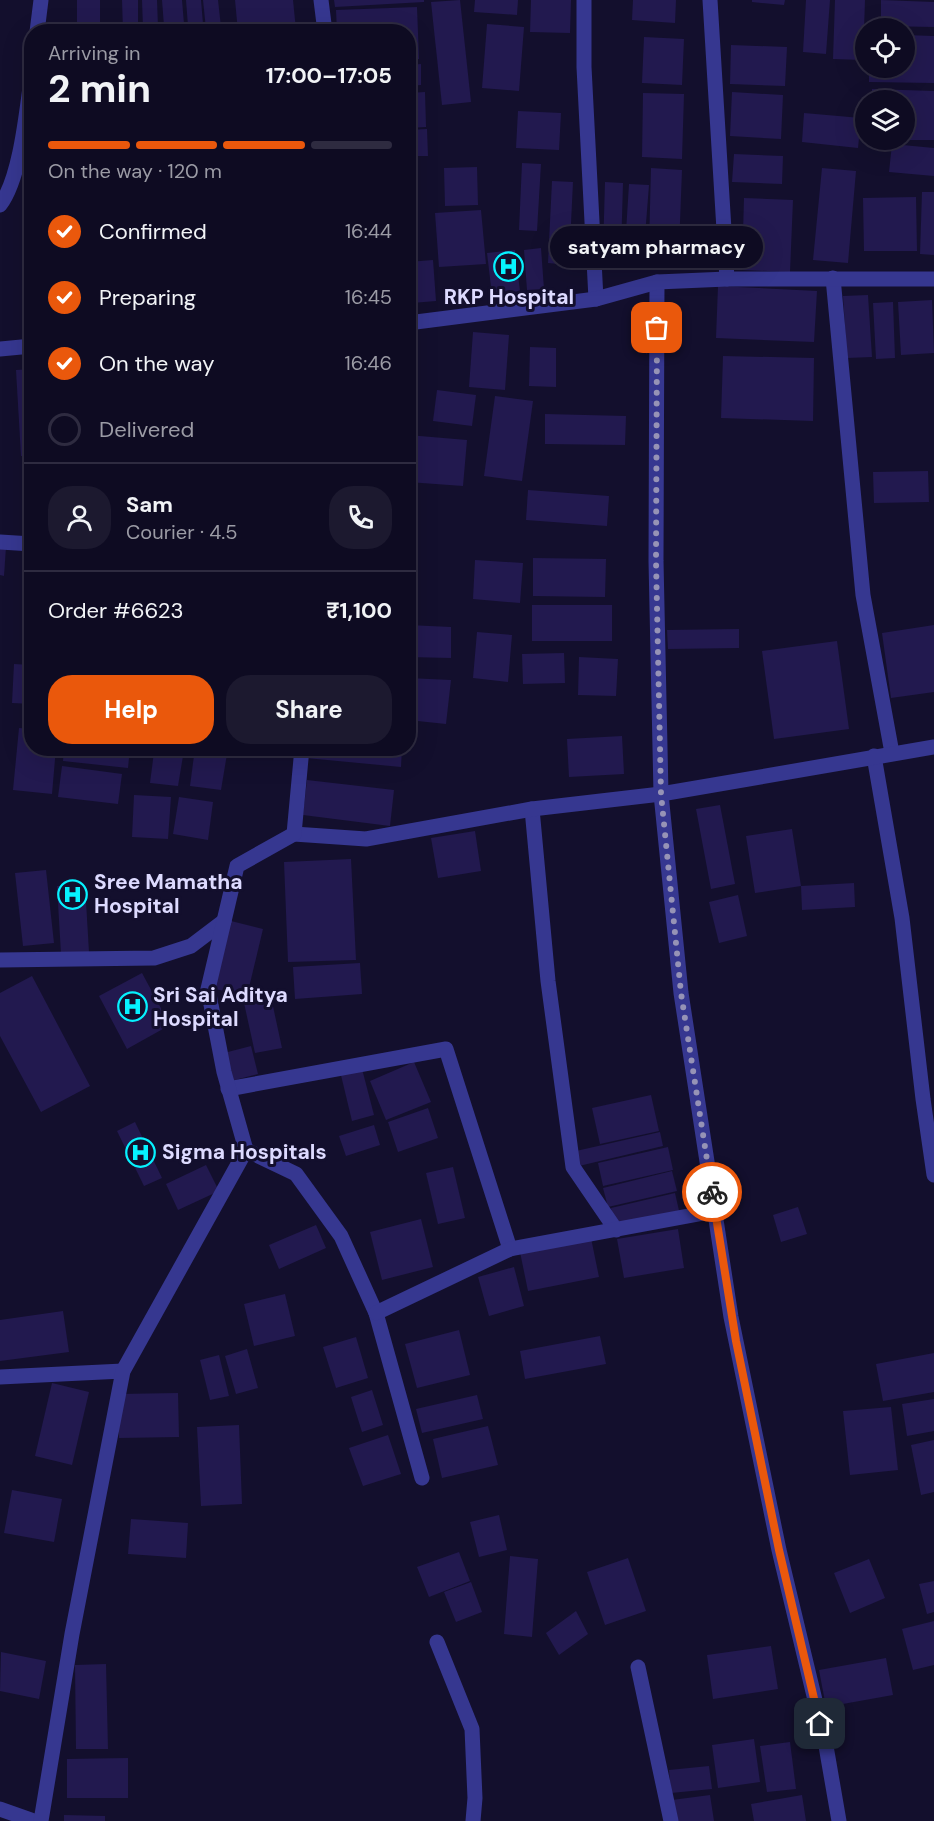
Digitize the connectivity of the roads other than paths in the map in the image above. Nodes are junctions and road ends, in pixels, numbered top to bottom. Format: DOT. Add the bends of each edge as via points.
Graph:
graph roads {
  1 [pos="41,0"];
  2 [pos="321,0"];
  3 [pos="584,0"];
  4 [pos="710,0"];
  5 [pos="38,24"];
  6 [pos="324,24"];
  7 [pos="24,133"];
  8 [pos="0,205"];
  9 [pos="833,278"];
  10 [pos="727,279"];
  11 [pos="934,279"];
  12 [pos="657,282"];
  13 [pos="596,299"];
  14 [pos="416,322"];
  15 [pos="24,347"];
  16 [pos="0,349"];
  17 [pos="0,542"];
  18 [pos="24,544"];
  19 [pos="934,747"];
  20 [pos="892,753"];
  21 [pos="301,756"];
  22 [pos="874,756"];
  23 [pos="661,794"];
  24 [pos="532,809"];
  25 [pos="294,834"];
  26 [pos="224,921"];
  27 [pos="0,960"];
  28 [pos="228,1089"];
  29 [pos="246,1150"];
  30 [pos="934,1175"];
  31 [pos="715,1212"];
  32 [pos="616,1230"];
  33 [pos="510,1250"];
  34 [pos="376,1312"];
  35 [pos="123,1371"];
  36 [pos="0,1377"];
  37 [pos="422,1478"];
  38 [pos="437,1642"];
  39 [pos="639,1667"];
  40 [pos="0,1809"];
  41 [pos="34,1821"];
  42 [pos="41,1821"];
  43 [pos="473,1821"];
  44 [pos="671,1821"];
  45 [pos="839,1821"];
  1 -- 5 [label="street"];
  2 -- 6 [label="street"];
  3 -- 13 [label="street"];
  4 -- 10 [label="street"];
  7 -- 8 [label="street" via="8,195"];
  9 -- 10 [label="street"];
  9 -- 11 [label="street"];
  9 -- 20 [label="street" via="863,595"];
  10 -- 12 [label="street"];
  12 -- 13 [label="street"];
  12 -- 23 [label="street" via="656,561"];
  13 -- 14 [label="street"];
  15 -- 16 [label="street"];
  17 -- 18 [label="street"];
  19 -- 20 [label="street"];
  20 -- 22 [label="street"];
  21 -- 25 [label="street"];
  22 -- 23 [label="street"];
  22 -- 30 [label="street" via="902,918"];
  23 -- 24 [label="street"];
  23 -- 31 [label="street" via="681,993"];
  24 -- 25 [label="street" via="366,839"];
  24 -- 32 [label="street" via="548,981 573,1167"];
  25 -- 26 [label="street" via="237,866"];
  26 -- 27 [label="street" via="191,946 154,958"];
  26 -- 28 [label="street" via="208,988"];
  28 -- 29 [label="street"];
  28 -- 33 [label="street" via="446,1049"];
  29 -- 34 [label="street" via="296,1174 341,1236"];
  29 -- 35 [label="street"];
  31 -- 32 [label="street"];
  31 -- 45 [label="street" via="736,1341 779,1550 826,1746"];
  32 -- 33 [label="street"];
  33 -- 34 [label="street"];
  34 -- 37 [label="street"];
  35 -- 36 [label="street"];
  35 -- 42 [label="street" via="72,1634"];
  38 -- 43 [label="street" via="472,1729"];
  39 -- 44 [label="street"];
  40 -- 41 [label="street"];
}
